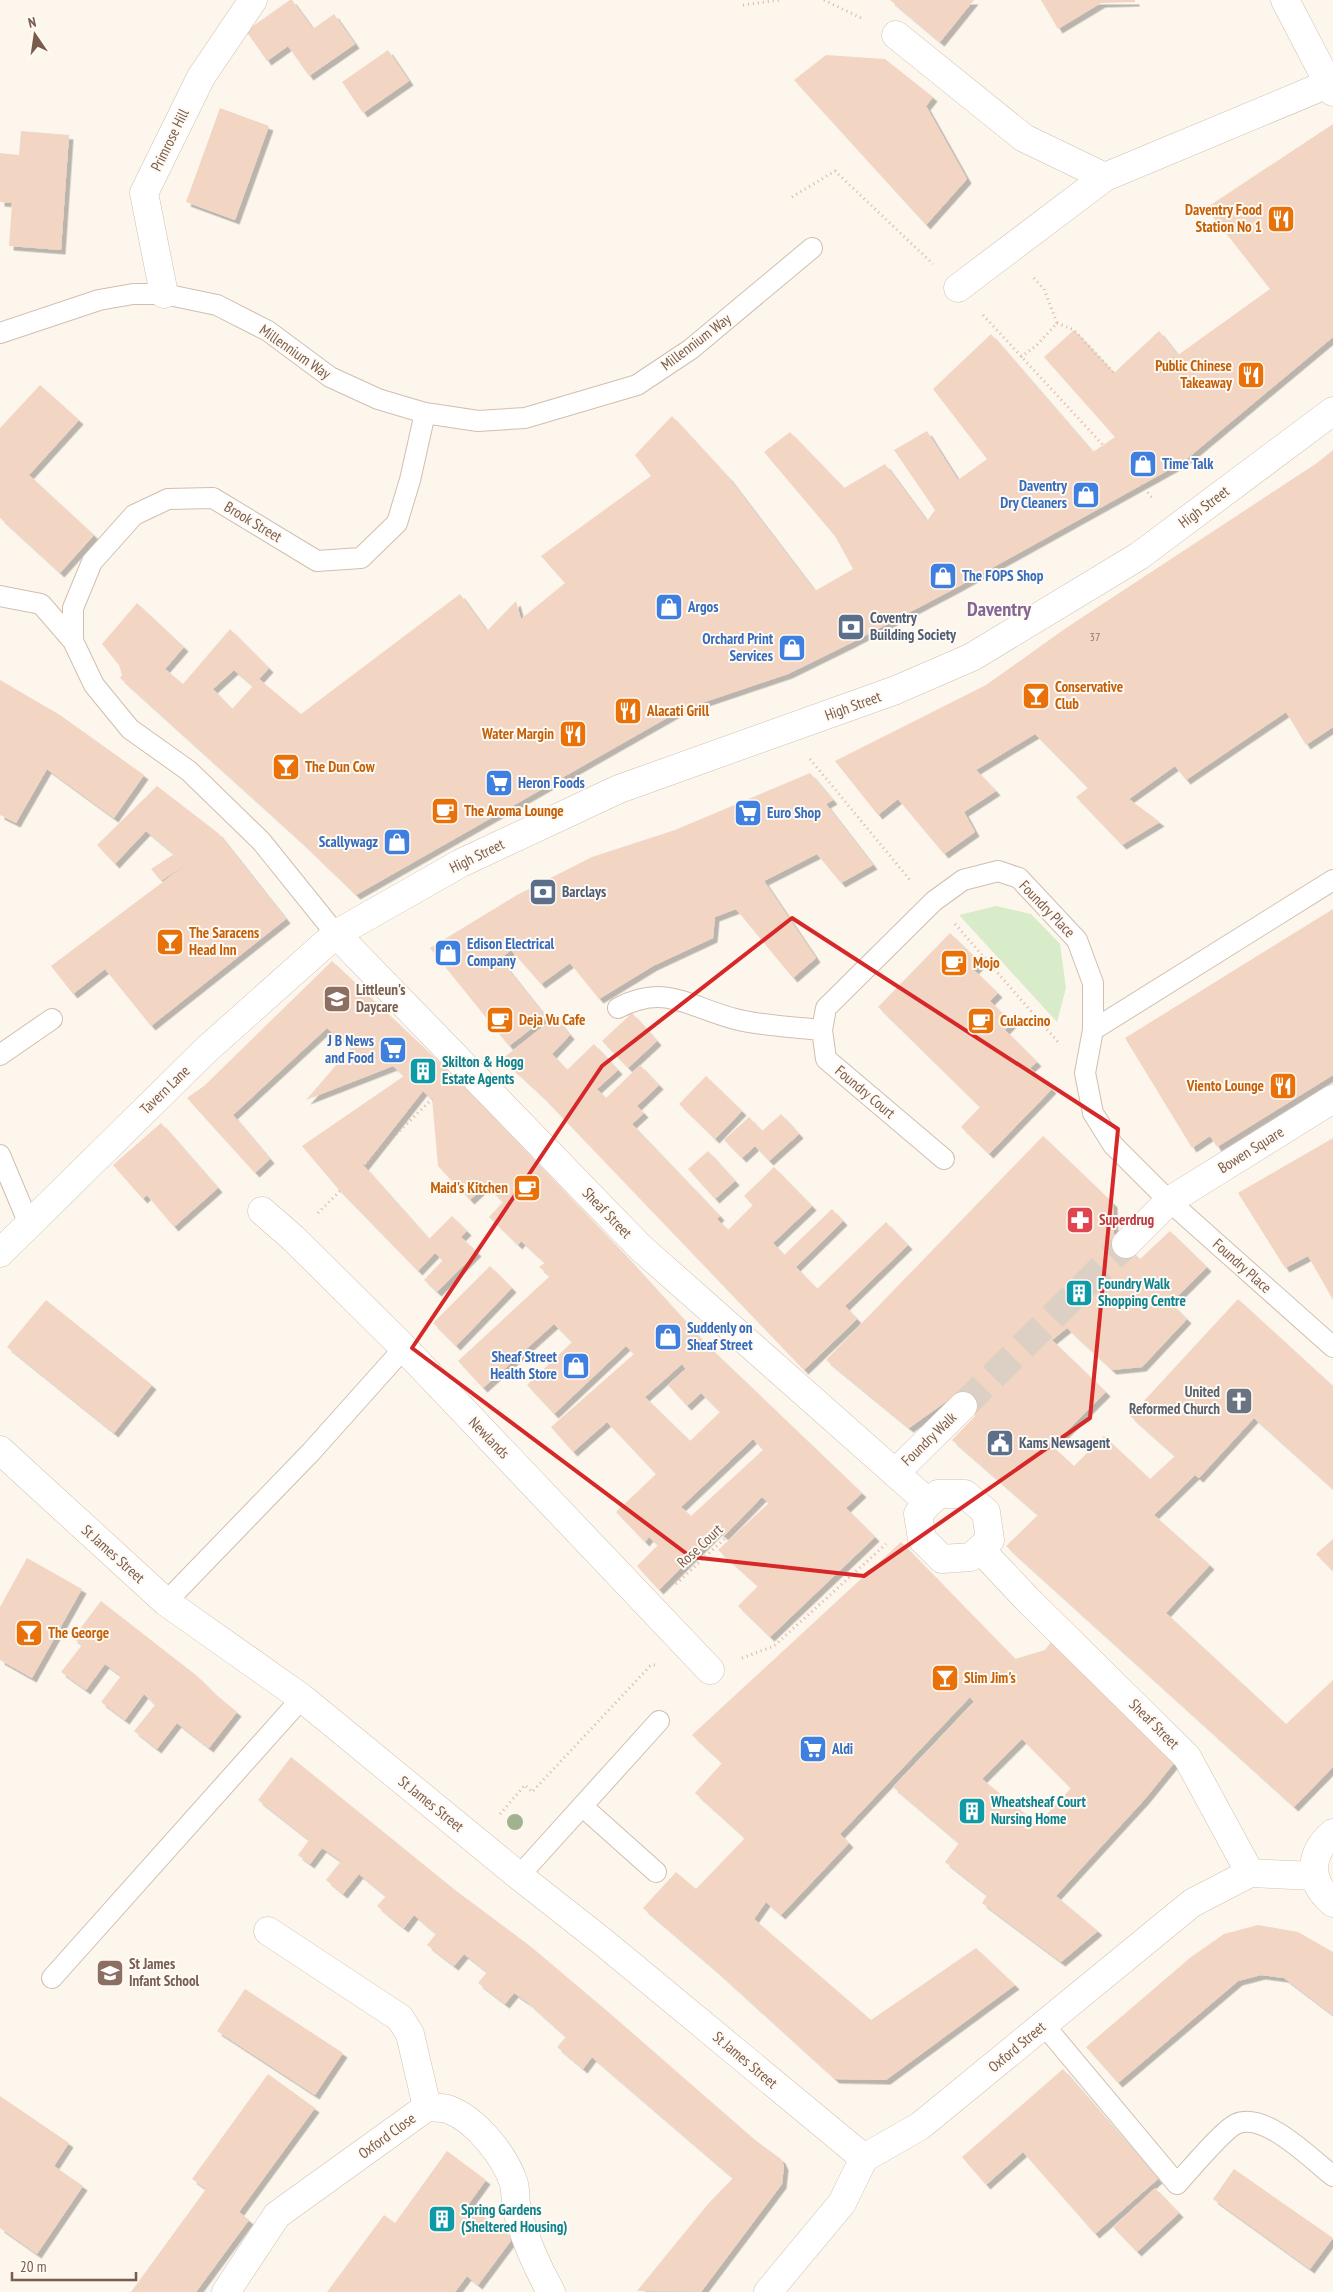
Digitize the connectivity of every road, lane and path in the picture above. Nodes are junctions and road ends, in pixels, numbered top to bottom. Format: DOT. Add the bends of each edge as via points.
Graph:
graph roads {
  1 [pos="253,0"];
  2 [pos="780,0"];
  3 [pos="824,0"];
  4 [pos="1285,0"];
  5 [pos="742,5"];
  6 [pos="896,35"];
  7 [pos="1330,88"];
  8 [pos="1105,177"];
  9 [pos="812,248"];
  10 [pos="1009,250"];
  11 [pos="958,288"];
  12 [pos="164,294"];
  13 [pos="1057,323"];
  14 [pos="0,333"];
  15 [pos="1022,357"];
  16 [pos="1114,373"];
  17 [pos="1333,411"];
  18 [pos="425,413"];
  19 [pos="0,596"];
  20 [pos="73,641"];
  21 [pos="1333,880"];
  22 [pos="336,934"];
  23 [pos="618,1008"];
  24 [pos="826,1008"];
  25 [pos="52,1019"];
  26 [pos="822,1030"];
  27 [pos="1093,1030"];
  28 [pos="0,1055"];
  29 [pos="432,1099"];
  30 [pos="1333,1099"];
  31 [pos="0,1155"];
  32 [pos="944,1159"];
  33 [pos="364,1166"];
  34 [pos="1169,1201"];
  35 [pos="262,1212"];
  36 [pos="29,1224"];
  37 [pos="1126,1244"];
  38 [pos="0,1253"];
  39 [pos="557,1328"];
  40 [pos="404,1348"];
  41 [pos="1333,1348"];
  42 [pos="963,1406"];
  43 [pos="464,1412"];
  44 [pos="0,1450"];
  45 [pos="895,1473"];
  46 [pos="765,1501"];
  47 [pos="929,1503"];
  48 [pos="980,1549"];
  49 [pos="166,1602"];
  50 [pos="650,1608"];
  51 [pos="710,1670"];
  52 [pos="302,1698"];
  53 [pos="659,1721"];
  54 [pos="582,1806"];
  55 [pos="1333,1833"];
  56 [pos="656,1872"];
  57 [pos="1250,1873"];
  58 [pos="519,1876"];
  59 [pos="1314,1876"];
  60 [pos="1333,1904"];
  61 [pos="268,1931"];
  62 [pos="52,1978"];
  63 [pos="1044,2025"];
  64 [pos="427,2107"];
  65 [pos="864,2158"];
  66 [pos="1333,2176"];
  67 [pos="226,2292"];
  68 [pos="551,2292"];
  69 [pos="768,2292"];
  1 -- 12 [label="street, Primrose Hill" via="201,77 144,193"];
  2 -- 5 [label="path"];
  3 -- 6 [label="path"];
  4 -- 7 [label="street"];
  6 -- 8 [label="street" via="1024,138"];
  7 -- 8 [label="street"];
  8 -- 10 [label="street"];
  9 -- 18 [label="lane, Millennium Way" via="691,349 637,385 524,418 478,421"];
  10 -- 11 [label="street"];
  10 -- 13 [label="path" via="1044,289"];
  12 -- 14 [label="lane, Millennium Way" via="133,294 99,300"];
  12 -- 18 [label="lane, Millennium Way" via="217,305 268,331 330,377 378,399"];
  13 -- 15 [label="path"];
  13 -- 16 [label="path" via="1074,330"];
  17 -- 22 [label="street, High Street" via="1139,556 972,657 896,690 619,789 461,863"];
  18 -- 20 [label="lane, Brook Street" via="397,523 361,558 317,561 213,498 168,499 134,515 92,562 73,608"];
  19 -- 20 [label="lane" via="42,604"];
  20 -- 22 [label="lane, Brook Street" via="94,685 130,729 189,771 261,840"];
  21 -- 27 [label="lane"];
  22 -- 36 [label="street, Tavern Lane" via="206,1050"];
  22 -- 45 [label="street, Sheaf Street" via="641,1248"];
  23 -- 26 [label="lane" via="636,999 670,997 735,1019"];
  24 -- 26 [label="lane, Foundry Court"];
  24 -- 27 [label="lane, Foundry Place" via="934,901 963,880 998,871 1020,878 1077,940 1093,983"];
  25 -- 28 [label="lane"];
  26 -- 32 [label="lane, Foundry Court" via="826,1059"];
  27 -- 34 [label="lane, Foundry Place" via="1085,1073 1093,1113 1113,1145"];
  29 -- 33 [label="path"];
  30 -- 34 [label="street, Bowen Square"];
  31 -- 36 [label="lane"];
  34 -- 37 [label="street"];
  34 -- 41 [label="lane, Foundry Place"];
  35 -- 40 [label="street, Newlands" via="293,1238"];
  36 -- 38 [label="street, Tavern Lane"];
  39 -- 43 [label="path"];
  40 -- 43 [label="street, Newlands"];
  40 -- 49 [label="lane" via="311,1452"];
  42 -- 45 [label="street, Foundry Walk"];
  43 -- 50 [label="street, Newlands"];
  44 -- 49 [label="street, St James Street"];
  45 -- 47 [label="street, Sheaf Street"];
  46 -- 50 [label="path, Rose Court"];
  47 -- 48 [label="street" via="938,1494 965,1494 986,1512 990,1540"];
  47 -- 48 [label="street" via="918,1514 922,1539 942,1559 972,1557"];
  48 -- 57 [label="street, Sheaf Street" via="1187,1758"];
  49 -- 52 [label="street, St James Street"];
  50 -- 51 [label="street, Newlands"];
  52 -- 58 [label="street, St James Street"];
  52 -- 62 [label="lane"];
  53 -- 54 [label="lane"];
  54 -- 56 [label="lane"];
  54 -- 58 [label="lane"];
  55 -- 59 [label="street" via="1322,1842 1315,1856"];
  57 -- 59 [label="street"];
  57 -- 63 [label="street, Oxford Street" via="1192,1903"];
  58 -- 65 [label="street, St James Street"];
  59 -- 60 [label="street" via="1319,1890"];
  61 -- 64 [label="street" via="400,2018 410,2034"];
  63 -- 65 [label="street, Oxford Street" via="920,2126"];
  63 -- 66 [label="lane" via="1177,2184 1235,2124 1251,2121 1271,2127"];
  64 -- 67 [label="street, Oxford Close" via="277,2214"];
  64 -- 68 [label="street, Oxford Close" via="449,2109 471,2122 502,2160 514,2183 516,2209 531,2252"];
  65 -- 69 [label="street" via="842,2203"];
}
